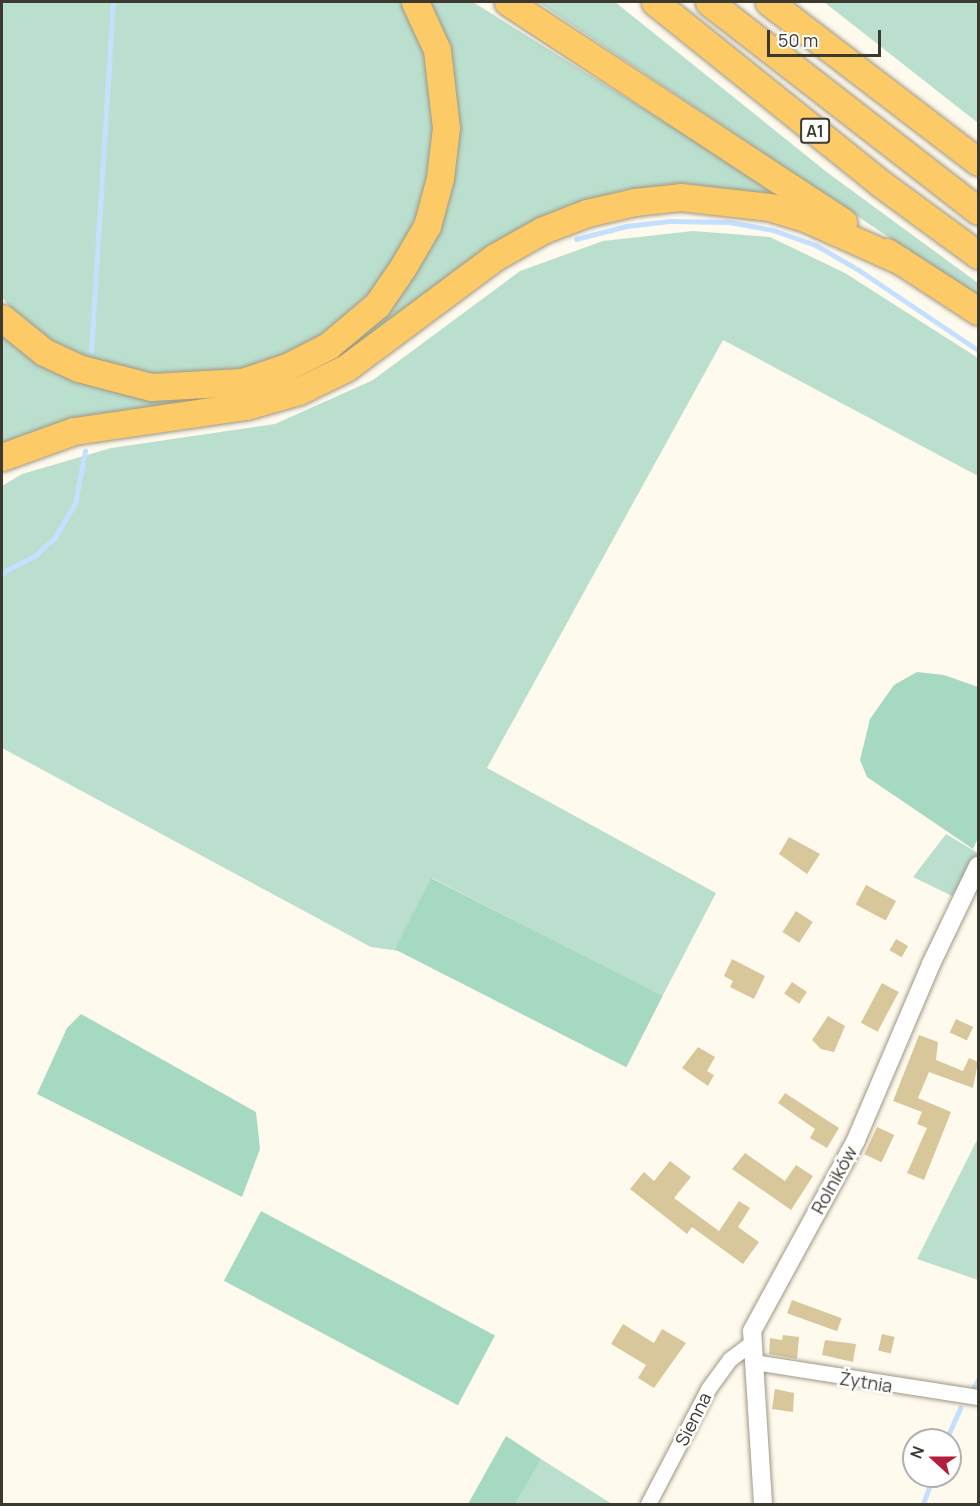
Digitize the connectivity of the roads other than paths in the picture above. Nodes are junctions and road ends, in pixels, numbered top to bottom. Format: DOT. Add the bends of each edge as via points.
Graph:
graph roads {
  1 [pos="415,2"];
  2 [pos="508,2"];
  3 [pos="655,2"];
  4 [pos="710,2"];
  5 [pos="769,2"];
  6 [pos="779,2"];
  7 [pos="806,32"];
  8 [pos="978,162"];
  9 [pos="978,211"];
  10 [pos="978,255"];
  11 [pos="901,261"];
  12 [pos="978,311"];
  13 [pos="2,318"];
  14 [pos="2,458"];
  15 [pos="978,866"];
  16 [pos="752,1353"];
  17 [pos="978,1397"];
  18 [pos="648,1504"];
  19 [pos="763,1504"];
  1 -- 13 [label="highway" via="437,50 446,128 440,178 427,226 403,267 377,304 328,346 286,367 242,382 151,387 78,368 44,352"];
  2 -- 11 [label="highway"];
  3 -- 10 [label="highway, A1" via="880,183"];
  4 -- 9 [label="highway, A1"];
  5 -- 7 [label="highway"];
  6 -- 7 [label="highway"];
  7 -- 8 [label="highway"];
  11 -- 12 [label="highway"];
  11 -- 14 [label="highway" via="814,222 769,207 680,197 635,202 587,213 514,246 346,368 298,391 246,406 74,431"];
  15 -- 16 [label="street, Rolników" via="931,964 856,1140 757,1317"];
  16 -- 17 [label="street, Żytnia"];
  16 -- 18 [label="street, Sienna" via="730,1359 708,1389"];
  16 -- 19 [label="street, Rolników"];
}
